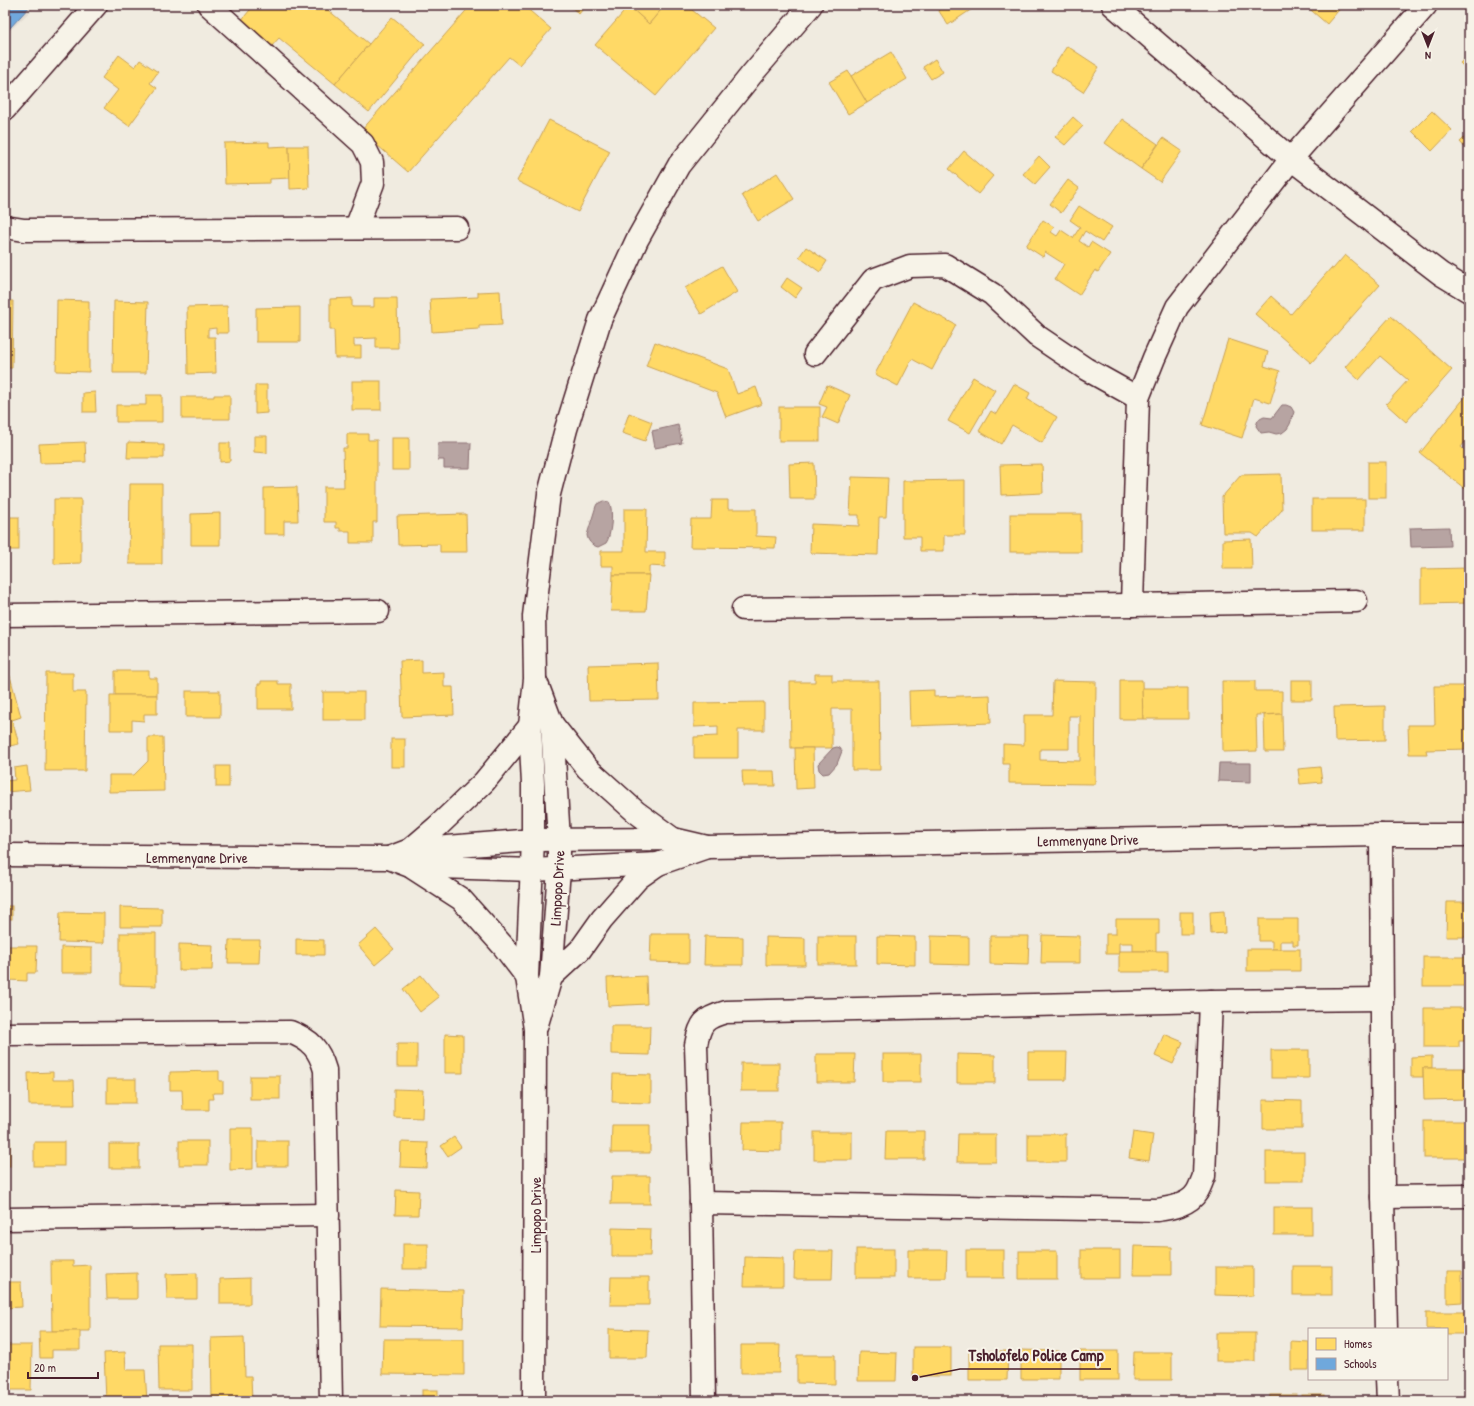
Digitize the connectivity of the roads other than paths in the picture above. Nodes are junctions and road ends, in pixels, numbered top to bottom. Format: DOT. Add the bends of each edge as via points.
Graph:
graph roads {
  1 [pos="96,5"];
  2 [pos="209,5"];
  3 [pos="811,5"];
  4 [pos="1113,5"];
  5 [pos="1426,5"];
  6 [pos="5,109"];
  7 [pos="1291,159"];
  8 [pos="5,227"];
  9 [pos="356,228"];
  10 [pos="457,228"];
  11 [pos="1469,292"];
  12 [pos="816,354"];
  13 [pos="1138,398"];
  14 [pos="1356,601"];
  15 [pos="1132,605"];
  16 [pos="743,609"];
  17 [pos="378,611"];
  18 [pos="5,614"];
  19 [pos="535,679"];
  20 [pos="552,724"];
  21 [pos="530,726"];
  22 [pos="1381,835"];
  23 [pos="1469,835"];
  24 [pos="673,839"];
  25 [pos="532,840"];
  26 [pos="559,840"];
  27 [pos="707,847"];
  28 [pos="5,855"];
  29 [pos="410,858"];
  30 [pos="658,864"];
  31 [pos="559,869"];
  32 [pos="532,870"];
  33 [pos="526,977"];
  34 [pos="551,977"];
  35 [pos="1382,999"];
  36 [pos="1211,1001"];
  37 [pos="535,1029"];
  38 [pos="5,1034"];
  39 [pos="1469,1196"];
  40 [pos="1383,1197"];
  41 [pos="701,1203"];
  42 [pos="328,1215"];
  43 [pos="5,1219"];
  44 [pos="1386,1328"];
  45 [pos="1387,1380"];
  46 [pos="331,1401"];
  47 [pos="534,1401"];
  48 [pos="704,1401"];
  49 [pos="1388,1401"];
  1 -- 6 [label="street"];
  2 -- 9 [label="street" via="363,144 372,162 373,182"];
  3 -- 19 [label="street" via="679,165 637,240 600,320 566,429 550,494 534,616"];
  4 -- 7 [label="street"];
  5 -- 7 [label="street"];
  7 -- 11 [label="street" via="1441,274"];
  7 -- 13 [label="street" via="1177,307"];
  8 -- 9 [label="street" via="24,230"];
  9 -- 10 [label="street"];
  12 -- 13 [label="street" via="873,280 910,266 945,265 992,294 1037,336 1086,369"];
  13 -- 15 [label="street"];
  14 -- 15 [label="street"];
  15 -- 16 [label="street"];
  17 -- 18 [label="street"];
  19 -- 20 [label="street"];
  19 -- 21 [label="street, Limpopo Drive"];
  20 -- 24 [label="street" via="587,768 636,812"];
  20 -- 26 [label="street, Limpopo Drive"];
  21 -- 25 [label="street, Limpopo Drive"];
  21 -- 29 [label="street" via="484,782 438,826"];
  22 -- 23 [label="street, Lemmenyane Drive"];
  22 -- 27 [label="street, Lemmenyane Drive"];
  22 -- 35 [label="street"];
  24 -- 26 [label="street"];
  24 -- 27 [label="street"];
  25 -- 26 [label="street"];
  25 -- 29 [label="street"];
  25 -- 32 [label="street, Limpopo Drive"];
  26 -- 31 [label="street, Limpopo Drive"];
  27 -- 30 [label="street"];
  28 -- 29 [label="street, Lemmenyane Drive"];
  29 -- 32 [label="street"];
  29 -- 33 [label="street" via="461,899 504,947"];
  30 -- 31 [label="street"];
  30 -- 34 [label="street" via="638,878 602,919 580,950"];
  31 -- 32 [label="street"];
  31 -- 34 [label="street, Limpopo Drive"];
  32 -- 33 [label="street, Limpopo Drive"];
  33 -- 37 [label="street, Limpopo Drive"];
  34 -- 37 [label="street, Limpopo Drive"];
  35 -- 36 [label="street"];
  35 -- 40 [label="street"];
  36 -- 41 [label="street" via="726,1012 713,1015 704,1022 696,1045"];
  36 -- 41 [label="street" via="1204,1176 1197,1193 1185,1203 1157,1210"];
  37 -- 47 [label="street, Limpopo Drive"];
  38 -- 42 [label="street" via="290,1032 304,1038 321,1057 325,1070"];
  39 -- 40 [label="street"];
  40 -- 44 [label="street"];
  41 -- 48 [label="street"];
  42 -- 43 [label="street"];
  42 -- 46 [label="street"];
  45 -- 49 [label="street"];
}
